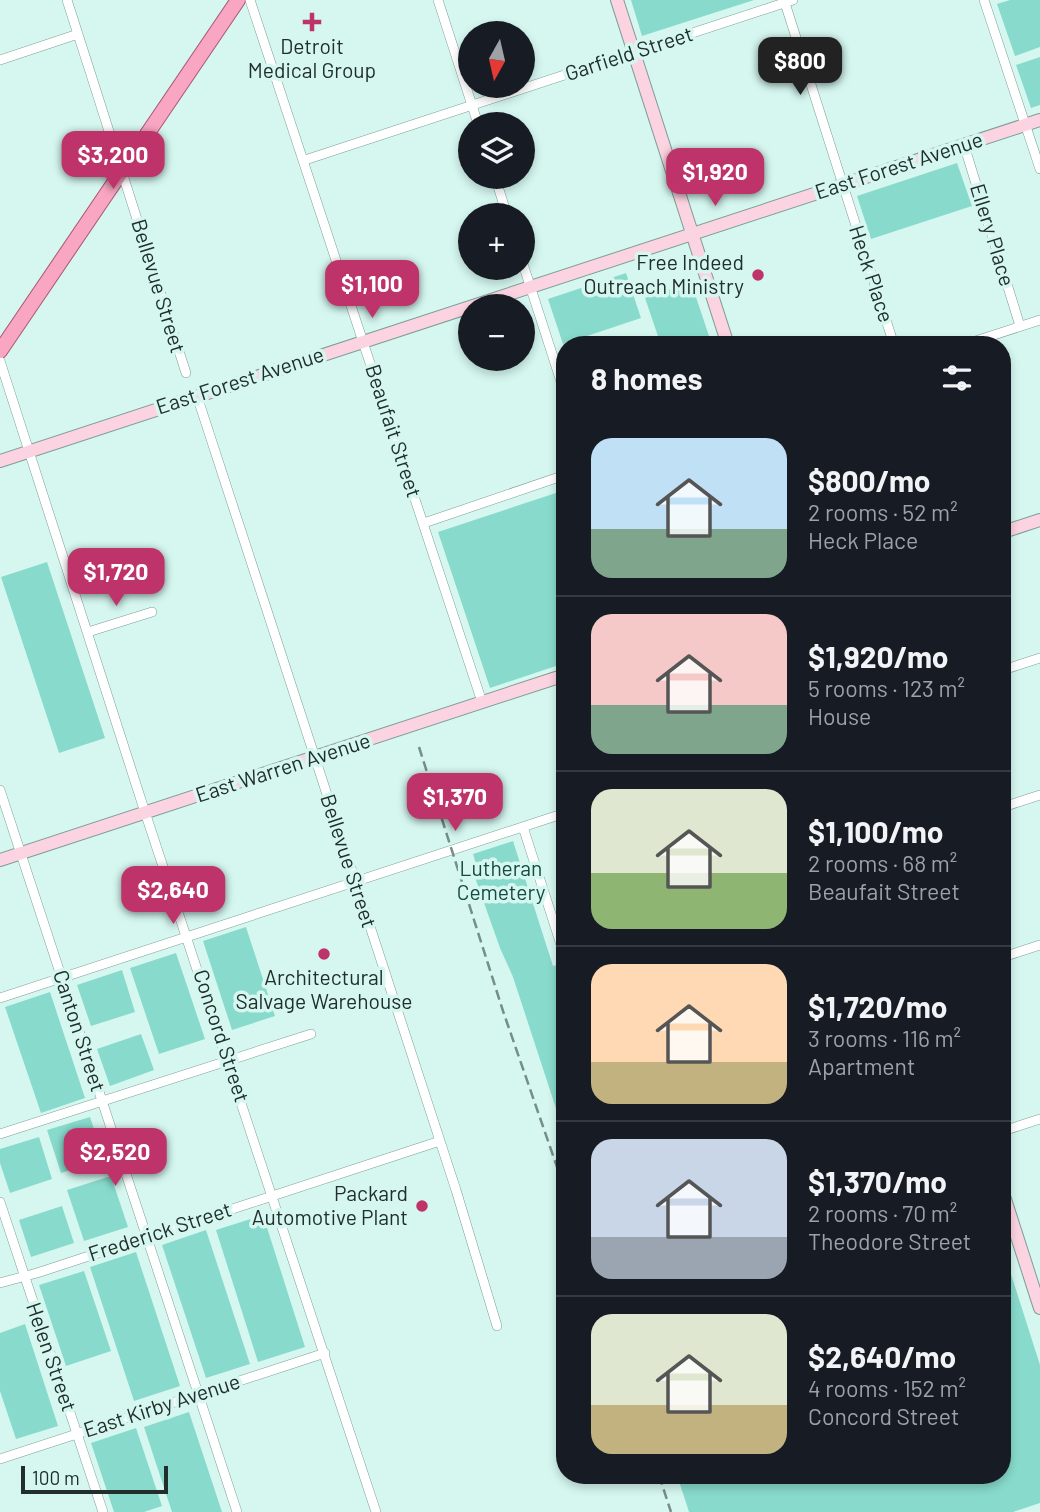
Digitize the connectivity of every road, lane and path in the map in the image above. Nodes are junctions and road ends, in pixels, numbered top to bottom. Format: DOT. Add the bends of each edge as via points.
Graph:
graph roads {
  1 [pos="67,0"];
  2 [pos="238,0"];
  3 [pos="250,0"];
  4 [pos="438,0"];
  5 [pos="617,0"];
  6 [pos="984,0"];
  7 [pos="789,1"];
  8 [pos="78,34"];
  9 [pos="634,52"];
  10 [pos="0,60"];
  11 [pos="472,105"];
  12 [pos="474,112"];
  13 [pos="1040,120"];
  14 [pos="1025,124"];
  15 [pos="964,145"];
  16 [pos="305,160"];
  17 [pos="1040,169"];
  18 [pos="123,170"];
  19 [pos="842,184"];
  20 [pos="692,233"];
  21 [pos="528,280"];
  22 [pos="530,286"];
  23 [pos="1040,320"];
  24 [pos="1020,326"];
  25 [pos="726,336"];
  26 [pos="891,336"];
  27 [pos="990,336"];
  28 [pos="363,341"];
  29 [pos="0,351"];
  30 [pos="0,361"];
  31 [pos="556,366"];
  32 [pos="186,373"];
  33 [pos="197,396"];
  34 [pos="30,451"];
  35 [pos="0,461"];
  36 [pos="556,478"];
  37 [pos="1040,520"];
  38 [pos="424,523"];
  39 [pos="1011,529"];
  40 [pos="152,612"];
  41 [pos="88,632"];
  42 [pos="1040,658"];
  43 [pos="1011,667"];
  44 [pos="556,678"];
  45 [pos="482,702"];
  46 [pos="314,757"];
  47 [pos="0,790"];
  48 [pos="1040,795"];
  49 [pos="1011,804"];
  50 [pos="146,813"];
  51 [pos="556,816"];
  52 [pos="523,827"];
  53 [pos="21,854"];
  54 [pos="0,860"];
  55 [pos="355,882"];
  56 [pos="556,926"];
  57 [pos="188,936"];
  58 [pos="1040,945"];
  59 [pos="1011,954"];
  60 [pos="62,978"];
  61 [pos="0,998"];
  62 [pos="311,1034"];
  63 [pos="228,1061"];
  64 [pos="103,1103"];
  65 [pos="1040,1119"];
  66 [pos="1011,1128"];
  67 [pos="0,1134"];
  68 [pos="440,1141"];
  69 [pos="273,1196"];
  70 [pos="0,1202"];
  71 [pos="1011,1218"];
  72 [pos="147,1237"];
  73 [pos="24,1276"];
  74 [pos="0,1283"];
  75 [pos="1040,1308"];
  76 [pos="497,1326"];
  77 [pos="325,1353"];
  78 [pos="197,1394"];
  79 [pos="77,1434"];
  80 [pos="0,1459"];
  81 [pos="103,1512"];
  82 [pos="237,1512"];
  83 [pos="376,1512"];
  1 -- 8 [label="street, Bellevue Street"];
  2 -- 18 [label="main road"];
  3 -- 16 [label="street, Beaufait Street"];
  4 -- 11 [label="street"];
  5 -- 9 [label="main road"];
  6 -- 14 [label="street"];
  7 -- 9 [label="street, Garfield Street"];
  7 -- 19 [label="street, Heck Place"];
  8 -- 10 [label="street"];
  8 -- 18 [label="street, Bellevue Street"];
  9 -- 11 [label="street, Garfield Street"];
  9 -- 20 [label="main road"];
  11 -- 12 [label="street"];
  11 -- 16 [label="street, Garfield Street"];
  13 -- 14 [label="main road, East Forest Avenue"];
  14 -- 15 [label="main road, East Forest Avenue"];
  14 -- 17 [label="street"];
  15 -- 19 [label="main road, East Forest Avenue"];
  15 -- 24 [label="street, Ellery Place"];
  16 -- 28 [label="street, Beaufait Street"];
  18 -- 29 [label="main road"];
  18 -- 32 [label="street, Bellevue Street"];
  19 -- 20 [label="main road, East Forest Avenue"];
  19 -- 26 [label="street, Heck Place"];
  20 -- 22 [label="main road, East Forest Avenue"];
  20 -- 25 [label="main road"];
  21 -- 22 [label="street"];
  22 -- 28 [label="main road, East Forest Avenue"];
  22 -- 31 [label="street"];
  23 -- 24 [label="street"];
  24 -- 27 [label="street"];
  28 -- 33 [label="main road, East Forest Avenue"];
  28 -- 38 [label="street, Beaufait Street"];
  30 -- 34 [label="street, Concord Street"];
  33 -- 34 [label="main road, East Forest Avenue"];
  33 -- 46 [label="street, Bellevue Street"];
  34 -- 35 [label="main road, East Forest Avenue"];
  34 -- 41 [label="street, Concord Street"];
  36 -- 38 [label="street"];
  37 -- 39 [label="main road"];
  38 -- 45 [label="street, Beaufait Street"];
  40 -- 41 [label="street"];
  41 -- 50 [label="street, Concord Street"];
  42 -- 43 [label="street"];
  44 -- 45 [label="main road, East Warren Avenue"];
  45 -- 46 [label="main road, East Warren Avenue"];
  46 -- 50 [label="main road, East Warren Avenue"];
  46 -- 55 [label="street, Bellevue Street"];
  47 -- 53 [label="street, Canton Street"];
  48 -- 49 [label="street"];
  50 -- 53 [label="main road, East Warren Avenue"];
  50 -- 57 [label="street, Concord Street"];
  51 -- 52 [label="street"];
  52 -- 55 [label="street"];
  52 -- 56 [label="street"];
  53 -- 54 [label="main road, East Warren Avenue"];
  53 -- 60 [label="street, Canton Street"];
  55 -- 57 [label="street"];
  55 -- 68 [label="street, Bellevue Street"];
  57 -- 60 [label="street"];
  57 -- 63 [label="street, Concord Street"];
  58 -- 59 [label="street"];
  60 -- 61 [label="street"];
  60 -- 64 [label="street, Canton Street"];
  62 -- 63 [label="street"];
  63 -- 64 [label="street"];
  63 -- 69 [label="street, Concord Street"];
  64 -- 67 [label="street"];
  64 -- 72 [label="street, Canton Street"];
  65 -- 66 [label="street"];
  68 -- 69 [label="street, Frederick Street"];
  68 -- 76 [label="street, Bellevue Street"];
  69 -- 72 [label="street, Frederick Street"];
  69 -- 77 [label="street, Concord Street"];
  70 -- 73 [label="street, Helen Street"];
  71 -- 75 [label="main road"];
  72 -- 73 [label="street, Frederick Street"];
  72 -- 78 [label="street, Canton Street"];
  73 -- 74 [label="street, Frederick Street"];
  73 -- 79 [label="street, Helen Street"];
  77 -- 78 [label="street, East Kirby Avenue"];
  77 -- 83 [label="street, Concord Street"];
  78 -- 79 [label="street, East Kirby Avenue"];
  78 -- 82 [label="street, Canton Street"];
  79 -- 80 [label="street, East Kirby Avenue"];
  79 -- 81 [label="street, Helen Street"];
}
